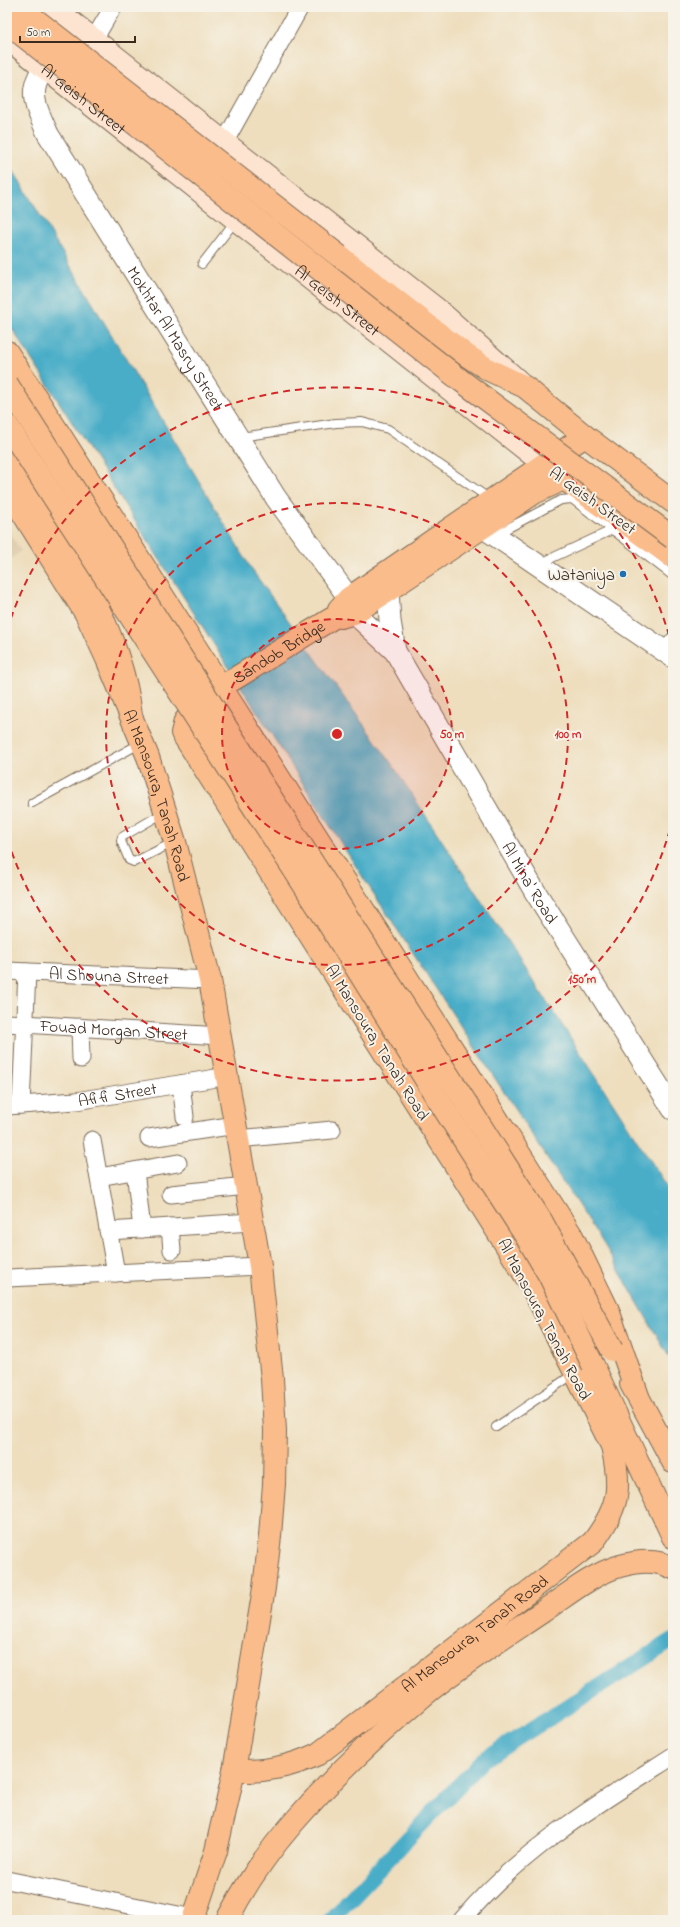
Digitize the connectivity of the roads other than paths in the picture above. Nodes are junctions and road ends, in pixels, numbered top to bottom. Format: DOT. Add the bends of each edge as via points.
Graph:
graph roads {
  1 [pos="19,7"];
  2 [pos="52,7"];
  3 [pos="113,7"];
  4 [pos="300,7"];
  5 [pos="7,23"];
  6 [pos="74,25"];
  7 [pos="7,38"];
  8 [pos="93,41"];
  9 [pos="43,67"];
  10 [pos="224,141"];
  11 [pos="236,220"];
  12 [pos="202,264"];
  13 [pos="7,352"];
  14 [pos="7,384"];
  15 [pos="525,387"];
  16 [pos="7,405"];
  17 [pos="7,425"];
  18 [pos="585,436"];
  19 [pos="237,438"];
  20 [pos="7,459"];
  21 [pos="543,464"];
  22 [pos="564,479"];
  23 [pos="7,488"];
  24 [pos="500,502"];
  25 [pos="673,502"];
  26 [pos="612,530"];
  27 [pos="490,531"];
  28 [pos="673,538"];
  29 [pos="673,557"];
  30 [pos="538,565"];
  31 [pos="673,576"];
  32 [pos="388,590"];
  33 [pos="346,609"];
  34 [pos="669,647"];
  35 [pos="395,651"];
  36 [pos="227,682"];
  37 [pos="132,716"];
  38 [pos="142,742"];
  39 [pos="32,803"];
  40 [pos="165,812"];
  41 [pos="175,842"];
  42 [pos="7,971"];
  43 [pos="27,972"];
  44 [pos="210,980"];
  45 [pos="7,1023"];
  46 [pos="25,1024"];
  47 [pos="80,1028"];
  48 [pos="221,1036"];
  49 [pos="81,1059"];
  50 [pos="228,1076"];
  51 [pos="181,1084"];
  52 [pos="14,1106"];
  53 [pos="673,1109"];
  54 [pos="185,1117"];
  55 [pos="332,1130"];
  56 [pos="237,1132"];
  57 [pos="149,1138"];
  58 [pos="92,1140"];
  59 [pos="178,1163"];
  60 [pos="134,1171"];
  61 [pos="99,1177"];
  62 [pos="246,1186"];
  63 [pos="171,1194"];
  64 [pos="252,1222"];
  65 [pos="170,1227"];
  66 [pos="142,1229"];
  67 [pos="108,1232"];
  68 [pos="172,1250"];
  69 [pos="260,1266"];
  70 [pos="116,1273"];
  71 [pos="8,1278"];
  72 [pos="584,1369"];
  73 [pos="638,1396"];
  74 [pos="496,1427"];
  75 [pos="673,1462"];
  76 [pos="673,1537"];
  77 [pos="673,1568"];
  78 [pos="418,1688"];
  79 [pos="673,1756"];
  80 [pos="234,1771"];
  81 [pos="7,1880"];
  82 [pos="193,1919"];
  83 [pos="227,1920"];
  84 [pos="462,1920"];
  1 -- 15 [label="main road, bridge" via="466,355"];
  2 -- 6 [label="main road"];
  3 -- 8 [label="street"];
  4 -- 10 [label="street"];
  5 -- 28 [label="main road, bridge" via="459,379"];
  6 -- 8 [label="main road"];
  6 -- 9 [label="street, Mokhtar Al Masry Street"];
  7 -- 9 [label="main road, Al Geish Street"];
  8 -- 10 [label="main road"];
  9 -- 11 [label="main road, Al Geish Street"];
  9 -- 19 [label="street, Mokhtar Al Masry Street" via="34,88 34,99 48,134"];
  10 -- 15 [label="main road" via="440,311"];
  11 -- 12 [label="lane"];
  11 -- 21 [label="main road, Al Geish Street"];
  13 -- 36 [label="main road"];
  14 -- 73 [label="main road, bridge" via="542,1222"];
  15 -- 18 [label="main road"];
  16 -- 36 [label="main road" via="187,678 200,686"];
  17 -- 72 [label="main road, bridge" via="322,913 529,1241 549,1275"];
  18 -- 21 [label="main road"];
  18 -- 25 [label="main road"];
  19 -- 24 [label="lane" via="336,423 362,422 388,429"];
  19 -- 33 [label="street, Mokhtar Al Masry Street"];
  20 -- 37 [label="main road" via="98,606 123,672"];
  21 -- 22 [label="main road, Al Geish Street"];
  21 -- 24 [label="main road"];
  22 -- 24 [label="main road" via="534,493"];
  22 -- 29 [label="main road, Al Geish Street"];
  23 -- 37 [label="main road, Al Mansoura, Tanah Road" via="86,614"];
  24 -- 27 [label="main road"];
  24 -- 33 [label="main road"];
  26 -- 27 [label="lane" via="572,499 566,499"];
  26 -- 30 [label="lane"];
  26 -- 31 [label="lane"];
  27 -- 30 [label="street"];
  27 -- 32 [label="main road"];
  30 -- 34 [label="street"];
  32 -- 33 [label="main road"];
  32 -- 35 [label="street, Al Mina' Road"];
  33 -- 35 [label="street, Al Mina' Road"];
  33 -- 36 [label="main road, Sandob Bridge"];
  35 -- 53 [label="street, Al Mina' Road" via="534,890"];
  36 -- 72 [label="main road, Al Mansoura, Tanah Road" via="185,721 182,727 185,739 513,1254 549,1319"];
  36 -- 73 [label="main road" via="572,1236 608,1310"];
  37 -- 38 [label="main road, Al Mansoura, Tanah Road"];
  38 -- 39 [label="lane"];
  38 -- 40 [label="main road, Al Mansoura, Tanah Road"];
  40 -- 41 [label="main road, Al Mansoura, Tanah Road"];
  40 -- 41 [label="lane" via="122,837 121,841 129,860 134,862"];
  41 -- 44 [label="main road, Al Mansoura, Tanah Road"];
  42 -- 43 [label="street, Al Shouna Street"];
  43 -- 44 [label="street, Al Shouna Street"];
  43 -- 46 [label="street"];
  44 -- 48 [label="main road, Al Mansoura, Tanah Road"];
  45 -- 46 [label="street, Fouad Morgan Street"];
  46 -- 47 [label="street, Fouad Morgan Street"];
  46 -- 52 [label="street"];
  47 -- 48 [label="street, Fouad Morgan Street"];
  47 -- 49 [label="street"];
  48 -- 50 [label="main road, Al Mansoura, Tanah Road"];
  50 -- 51 [label="street, Afifi Street"];
  50 -- 56 [label="main road, Al Mansoura, Tanah Road"];
  51 -- 52 [label="street, Afifi Street" via="76,1101"];
  51 -- 54 [label="street"];
  55 -- 56 [label="street"];
  56 -- 57 [label="street"];
  56 -- 62 [label="main road, Al Mansoura, Tanah Road"];
  58 -- 61 [label="street"];
  59 -- 60 [label="street"];
  60 -- 61 [label="street"];
  60 -- 66 [label="street"];
  61 -- 67 [label="street"];
  62 -- 63 [label="street"];
  62 -- 64 [label="main road, Al Mansoura, Tanah Road"];
  64 -- 65 [label="street"];
  64 -- 69 [label="main road, Al Mansoura, Tanah Road"];
  65 -- 66 [label="street"];
  65 -- 68 [label="street"];
  66 -- 67 [label="street"];
  67 -- 70 [label="street"];
  69 -- 70 [label="street"];
  69 -- 80 [label="main road, Al Mansoura, Tanah Road" via="272,1379 275,1431 274,1484 264,1588"];
  70 -- 71 [label="street"];
  72 -- 74 [label="lane"];
  72 -- 76 [label="main road"];
  72 -- 78 [label="main road, Al Mansoura, Tanah Road" via="612,1446 618,1471 616,1497 608,1521 592,1542"];
  73 -- 75 [label="main road"];
  77 -- 78 [label="main road" via="658,1562 637,1562 619,1566 596,1576 486,1650"];
  78 -- 80 [label="main road, Al Mansoura, Tanah Road" via="318,1754 277,1769 256,1772"];
  78 -- 83 [label="main road" via="374,1739 293,1823 242,1891"];
  79 -- 84 [label="street" via="594,1806 519,1861 484,1894"];
  80 -- 82 [label="main road, Al Mansoura, Tanah Road" via="216,1852"];
  81 -- 82 [label="street"];
}
